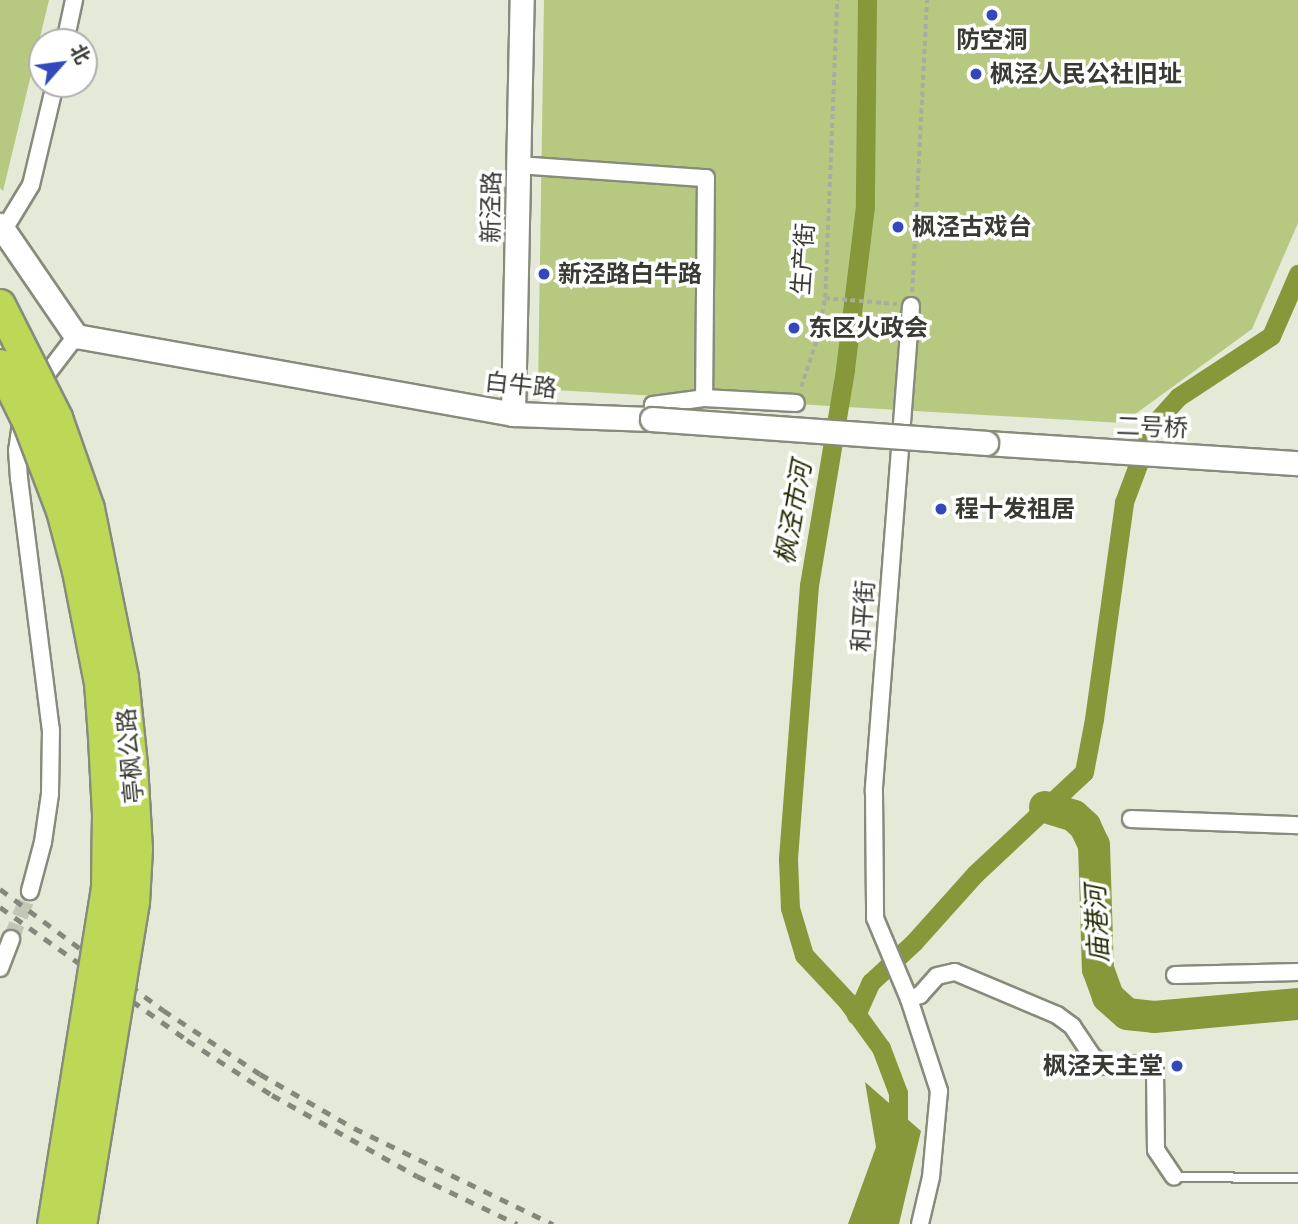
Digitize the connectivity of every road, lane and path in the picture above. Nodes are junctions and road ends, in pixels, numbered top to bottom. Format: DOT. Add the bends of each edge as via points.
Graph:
graph roads {
  1 [pos="74,0"];
  2 [pos="522,0"];
  3 [pos="837,0"];
  4 [pos="928,0"];
  5 [pos="68,28"];
  6 [pos="52,98"];
  7 [pos="518,165"];
  8 [pos="2,228"];
  9 [pos="825,298"];
  10 [pos="0,305"];
  11 [pos="911,306"];
  12 [pos="76,336"];
  13 [pos="0,366"];
  14 [pos="704,398"];
  15 [pos="796,403"];
  16 [pos="513,414"];
  17 [pos="653,419"];
  18 [pos="1100,451"];
  19 [pos="1298,463"];
  20 [pos="1131,819"];
  21 [pos="1298,825"];
  22 [pos="30,891"];
  23 [pos="11,939"];
  24 [pos="0,968"];
  25 [pos="1298,972"];
  26 [pos="1175,975"];
  27 [pos="909,999"];
  28 [pos="1174,1177"];
  29 [pos="1298,1178"];
  30 [pos="53,1224"];
  31 [pos="81,1224"];
  32 [pos="920,1224"];
  1 -- 5 [label="street"];
  2 -- 7 [label="street, 新泾路"];
  3 -- 9 [label="path, 生产街"];
  4 -- 11 [label="path"];
  6 -- 8 [label="street" via="31,185"];
  7 -- 14 [label="street" via="706,178"];
  7 -- 16 [label="street, 新泾路"];
  8 -- 12 [label="street"];
  9 -- 11 [label="path"];
  9 -- 15 [label="path, 生产街"];
  10 -- 31 [label="highway, 亭枫公路, bridge" via="58,418 89,509 123,678 132,765 137,849 134,902"];
  11 -- 27 [label="street, 和平街" via="874,792 875,918"];
  12 -- 16 [label="street, 白牛路"];
  12 -- 22 [label="street" via="33,393 19,422 23,516 51,730 50,794"];
  13 -- 30 [label="highway, 亭枫公路, bridge" via="29,424 65,523 100,682 104,738 107,888"];
  14 -- 15 [label="street"];
  14 -- 17 [label="street" via="653,405"];
  16 -- 17 [label="street, 白牛路"];
  17 -- 18 [label="street, 白牛路, bridge"];
  18 -- 19 [label="street, 二号桥"];
  20 -- 21 [label="street"];
  23 -- 24 [label="street"];
  25 -- 26 [label="street"];
  27 -- 28 [label="street" via="920,995 937,976 955,972 1057,1015 1105,1066 1155,1069 1156,1150"];
  27 -- 32 [label="street, 和平街" via="939,1091 931,1177"];
  28 -- 29 [label="lane"];
}
